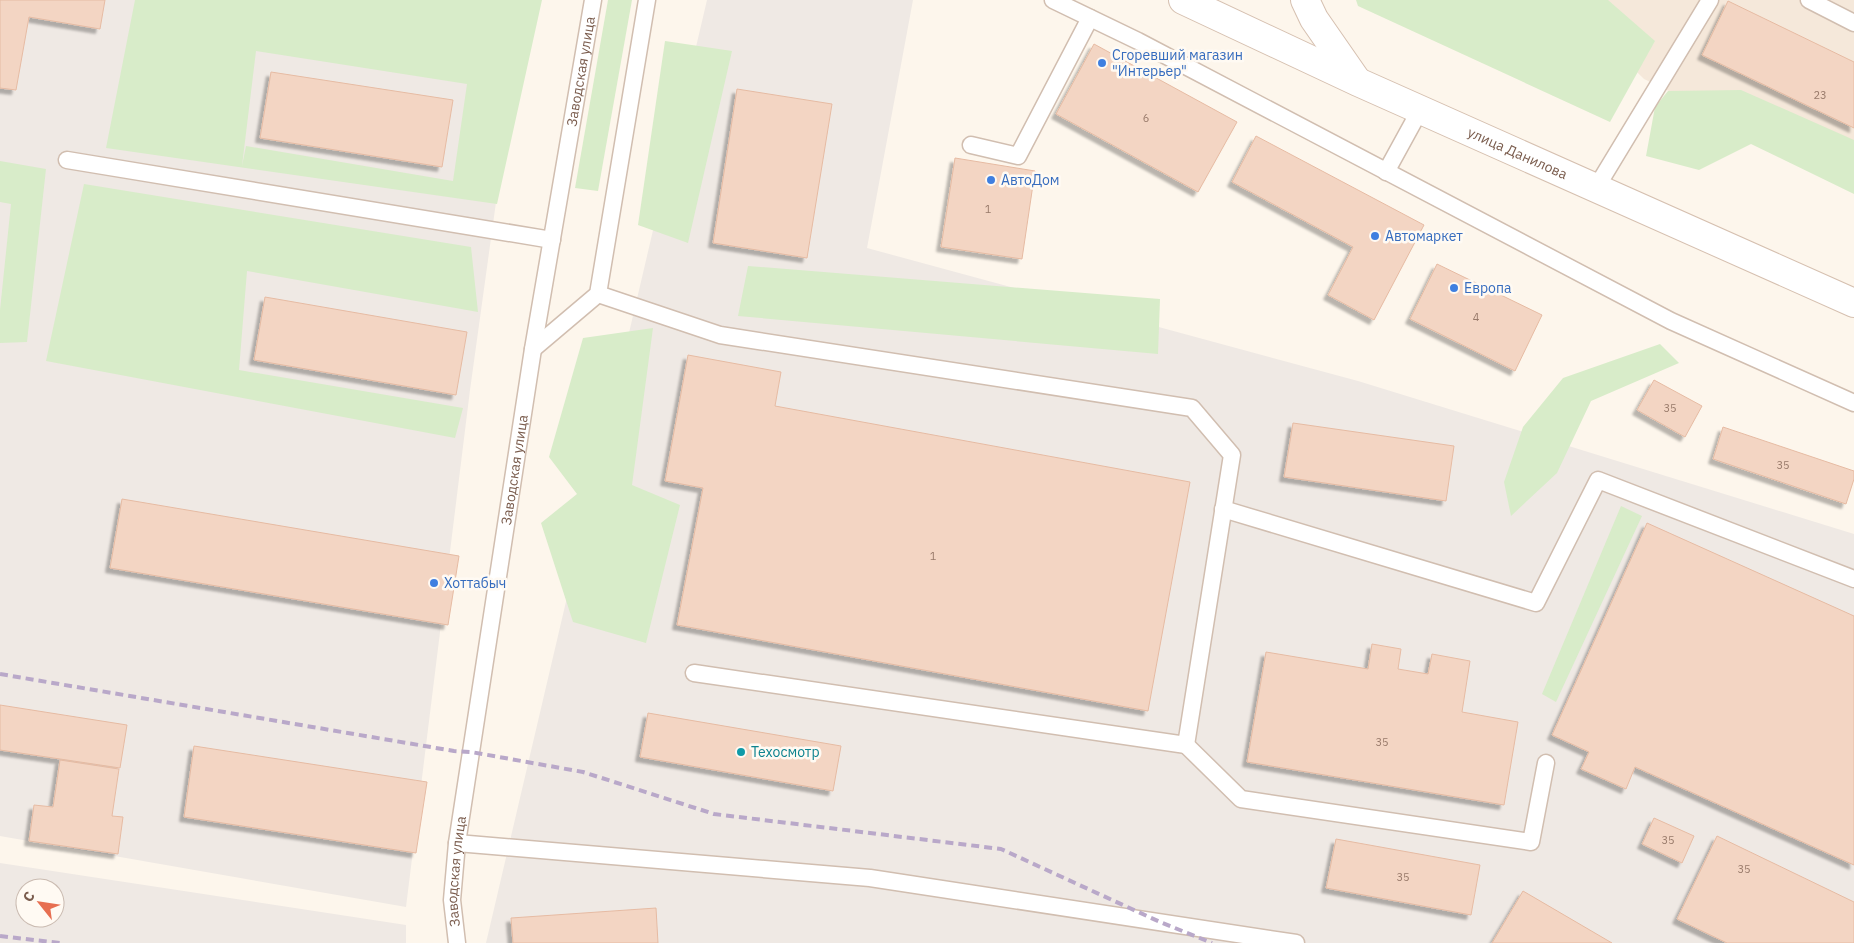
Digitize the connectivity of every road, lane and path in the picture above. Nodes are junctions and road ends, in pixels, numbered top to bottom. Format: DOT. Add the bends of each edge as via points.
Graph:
graph roads {
  1 [pos="593,0"];
  2 [pos="647,0"];
  3 [pos="1053,0"];
  4 [pos="1183,0"];
  5 [pos="1305,0"];
  6 [pos="1710,0"];
  7 [pos="1809,0"];
  8 [pos="1090,18"];
  9 [pos="1854,23"];
  10 [pos="1358,82"];
  11 [pos="1420,110"];
  12 [pos="970,145"];
  13 [pos="67,160"];
  14 [pos="1386,172"];
  15 [pos="1596,188"];
  16 [pos="552,240"];
  17 [pos="598,294"];
  18 [pos="1854,303"];
  19 [pos="533,349"];
  20 [pos="1854,403"];
  21 [pos="1223,509"];
  22 [pos="1854,579"];
  23 [pos="694,673"];
  24 [pos="1186,745"];
  25 [pos="1546,763"];
  26 [pos="457,843"];
  27 [pos="457,943"];
  28 [pos="1296,943"];
  1 -- 16 [label="lane, Заводская улица"];
  2 -- 17 [label="lane"];
  3 -- 8 [label="lane"];
  4 -- 10 [label="main road, улица Данилова"];
  5 -- 10 [label="main road" via="1314,19"];
  6 -- 15 [label="lane"];
  7 -- 9 [label="lane"];
  8 -- 12 [label="lane" via="1018,156"];
  8 -- 14 [label="lane"];
  10 -- 11 [label="main road, улица Данилова"];
  11 -- 14 [label="lane"];
  11 -- 15 [label="main road, улица Данилова"];
  13 -- 16 [label="lane"];
  14 -- 20 [label="lane" via="1671,321"];
  15 -- 18 [label="main road, улица Данилова"];
  16 -- 19 [label="lane, Заводская улица"];
  17 -- 19 [label="lane"];
  17 -- 21 [label="lane" via="720,335 1192,408 1232,455"];
  19 -- 26 [label="lane, Заводская улица"];
  21 -- 22 [label="lane" via="1536,603 1598,480"];
  21 -- 24 [label="lane"];
  23 -- 24 [label="lane"];
  24 -- 25 [label="lane" via="1241,799 1531,842"];
  26 -- 27 [label="lane, Заводская улица" via="452,900"];
  26 -- 28 [label="lane" via="870,878"];
}
